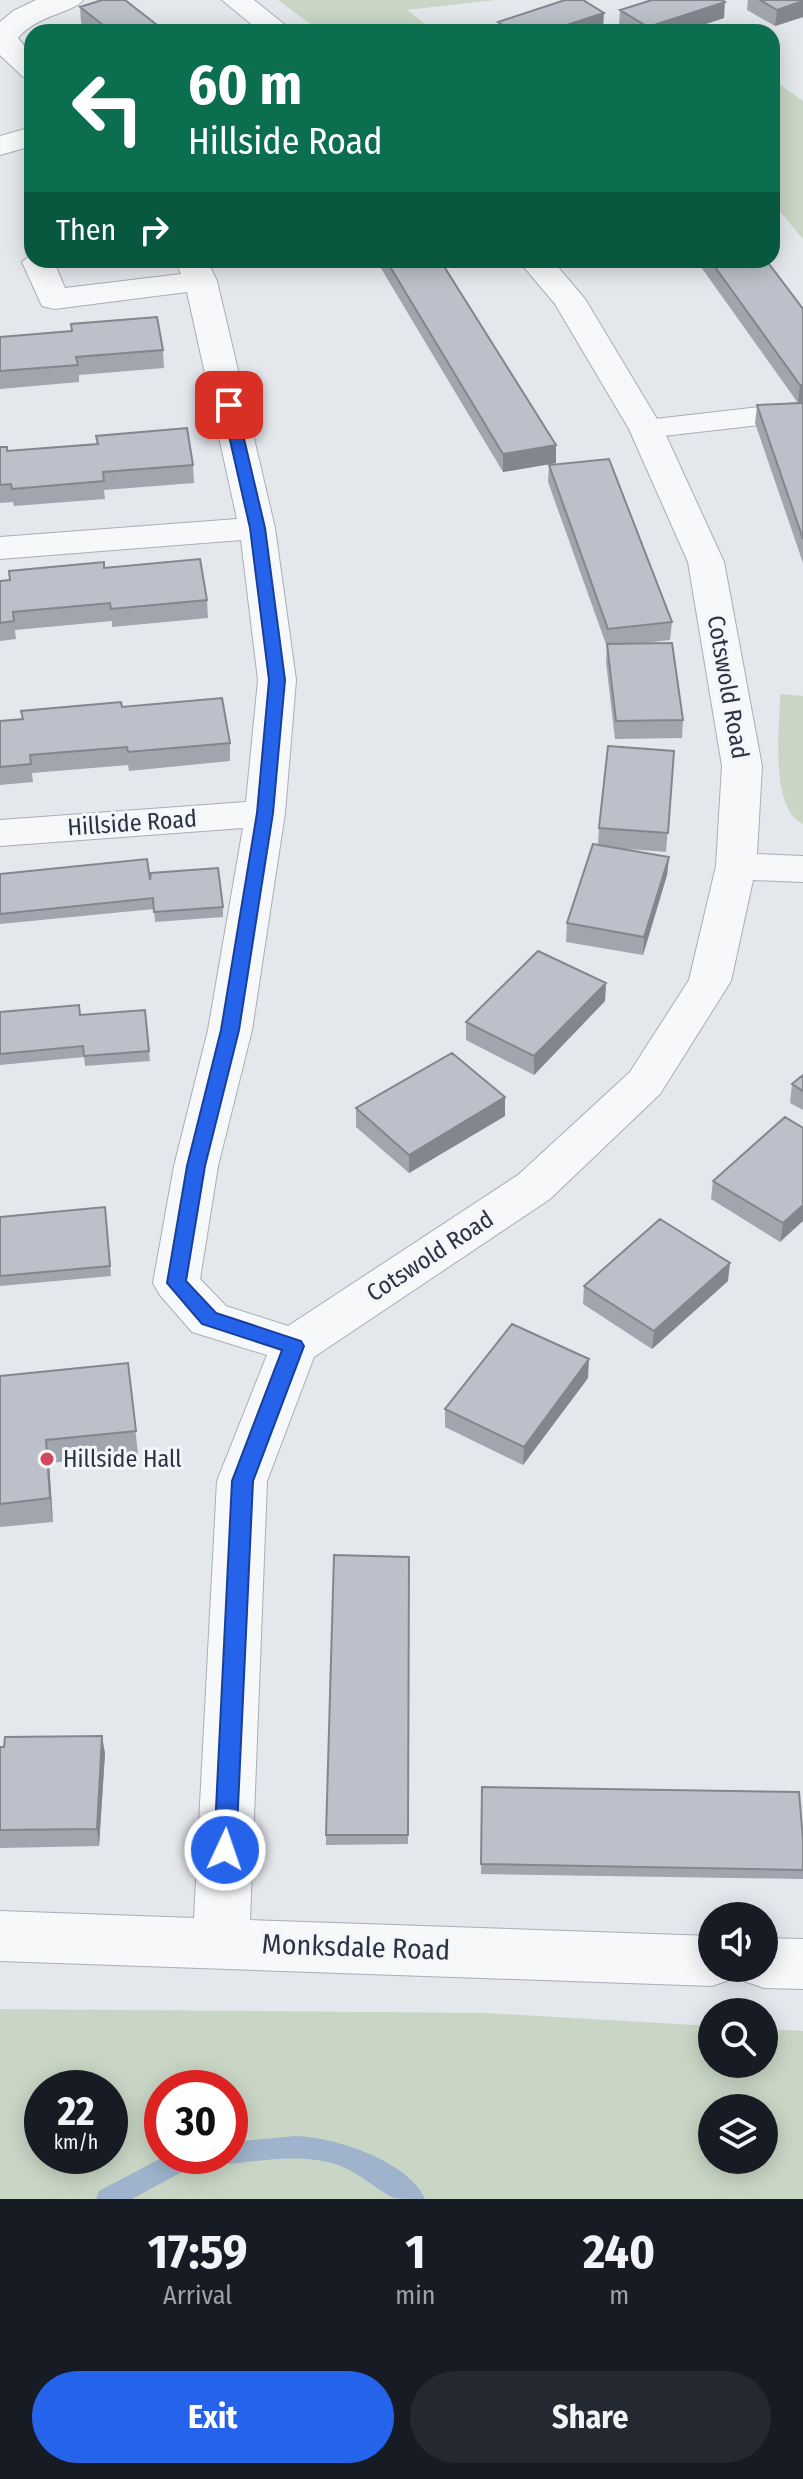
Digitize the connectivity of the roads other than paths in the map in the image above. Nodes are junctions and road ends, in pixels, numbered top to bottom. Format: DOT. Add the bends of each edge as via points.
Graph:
graph roads {
  1 [pos="69,0"];
  2 [pos="236,0"];
  3 [pos="6,24"];
  4 [pos="269,24"];
  5 [pos="24,63"];
  6 [pos="24,138"];
  7 [pos="0,146"];
  8 [pos="41,268"];
  9 [pos="541,268"];
  10 [pos="196,271"];
  11 [pos="803,411"];
  12 [pos="646,429"];
  13 [pos="257,528"];
  14 [pos="0,548"];
  15 [pos="265,813"];
  16 [pos="0,833"];
  17 [pos="736,866"];
  18 [pos="803,869"];
  19 [pos="294,1346"];
  20 [pos="0,1936"];
  21 [pos="221,1942"];
  22 [pos="698,1960"];
  23 [pos="778,1963"];
  24 [pos="803,1964"];
  1 -- 3 [label="street"];
  2 -- 4 [label="street"];
  3 -- 5 [label="street" via="3,38"];
  6 -- 7 [label="street"];
  8 -- 10 [label="street" via="54,299"];
  9 -- 12 [label="street, Cotswold Road" via="569,299"];
  10 -- 13 [label="street"];
  11 -- 12 [label="lane"];
  12 -- 17 [label="street, Cotswold Road" via="706,562 742,766"];
  13 -- 14 [label="street"];
  13 -- 15 [label="street" via="277,680"];
  15 -- 16 [label="street, Hillside Road"];
  15 -- 19 [label="street" via="230,1030 196,1166 176,1283 209,1319"];
  17 -- 18 [label="street"];
  17 -- 19 [label="street, Cotswold Road" via="710,981 645,1083 534,1187"];
  19 -- 21 [label="street" via="242,1481"];
  20 -- 21 [label="street, Monksdale Road"];
  21 -- 22 [label="street, Monksdale Road"];
  23 -- 24 [label="street"];
}
